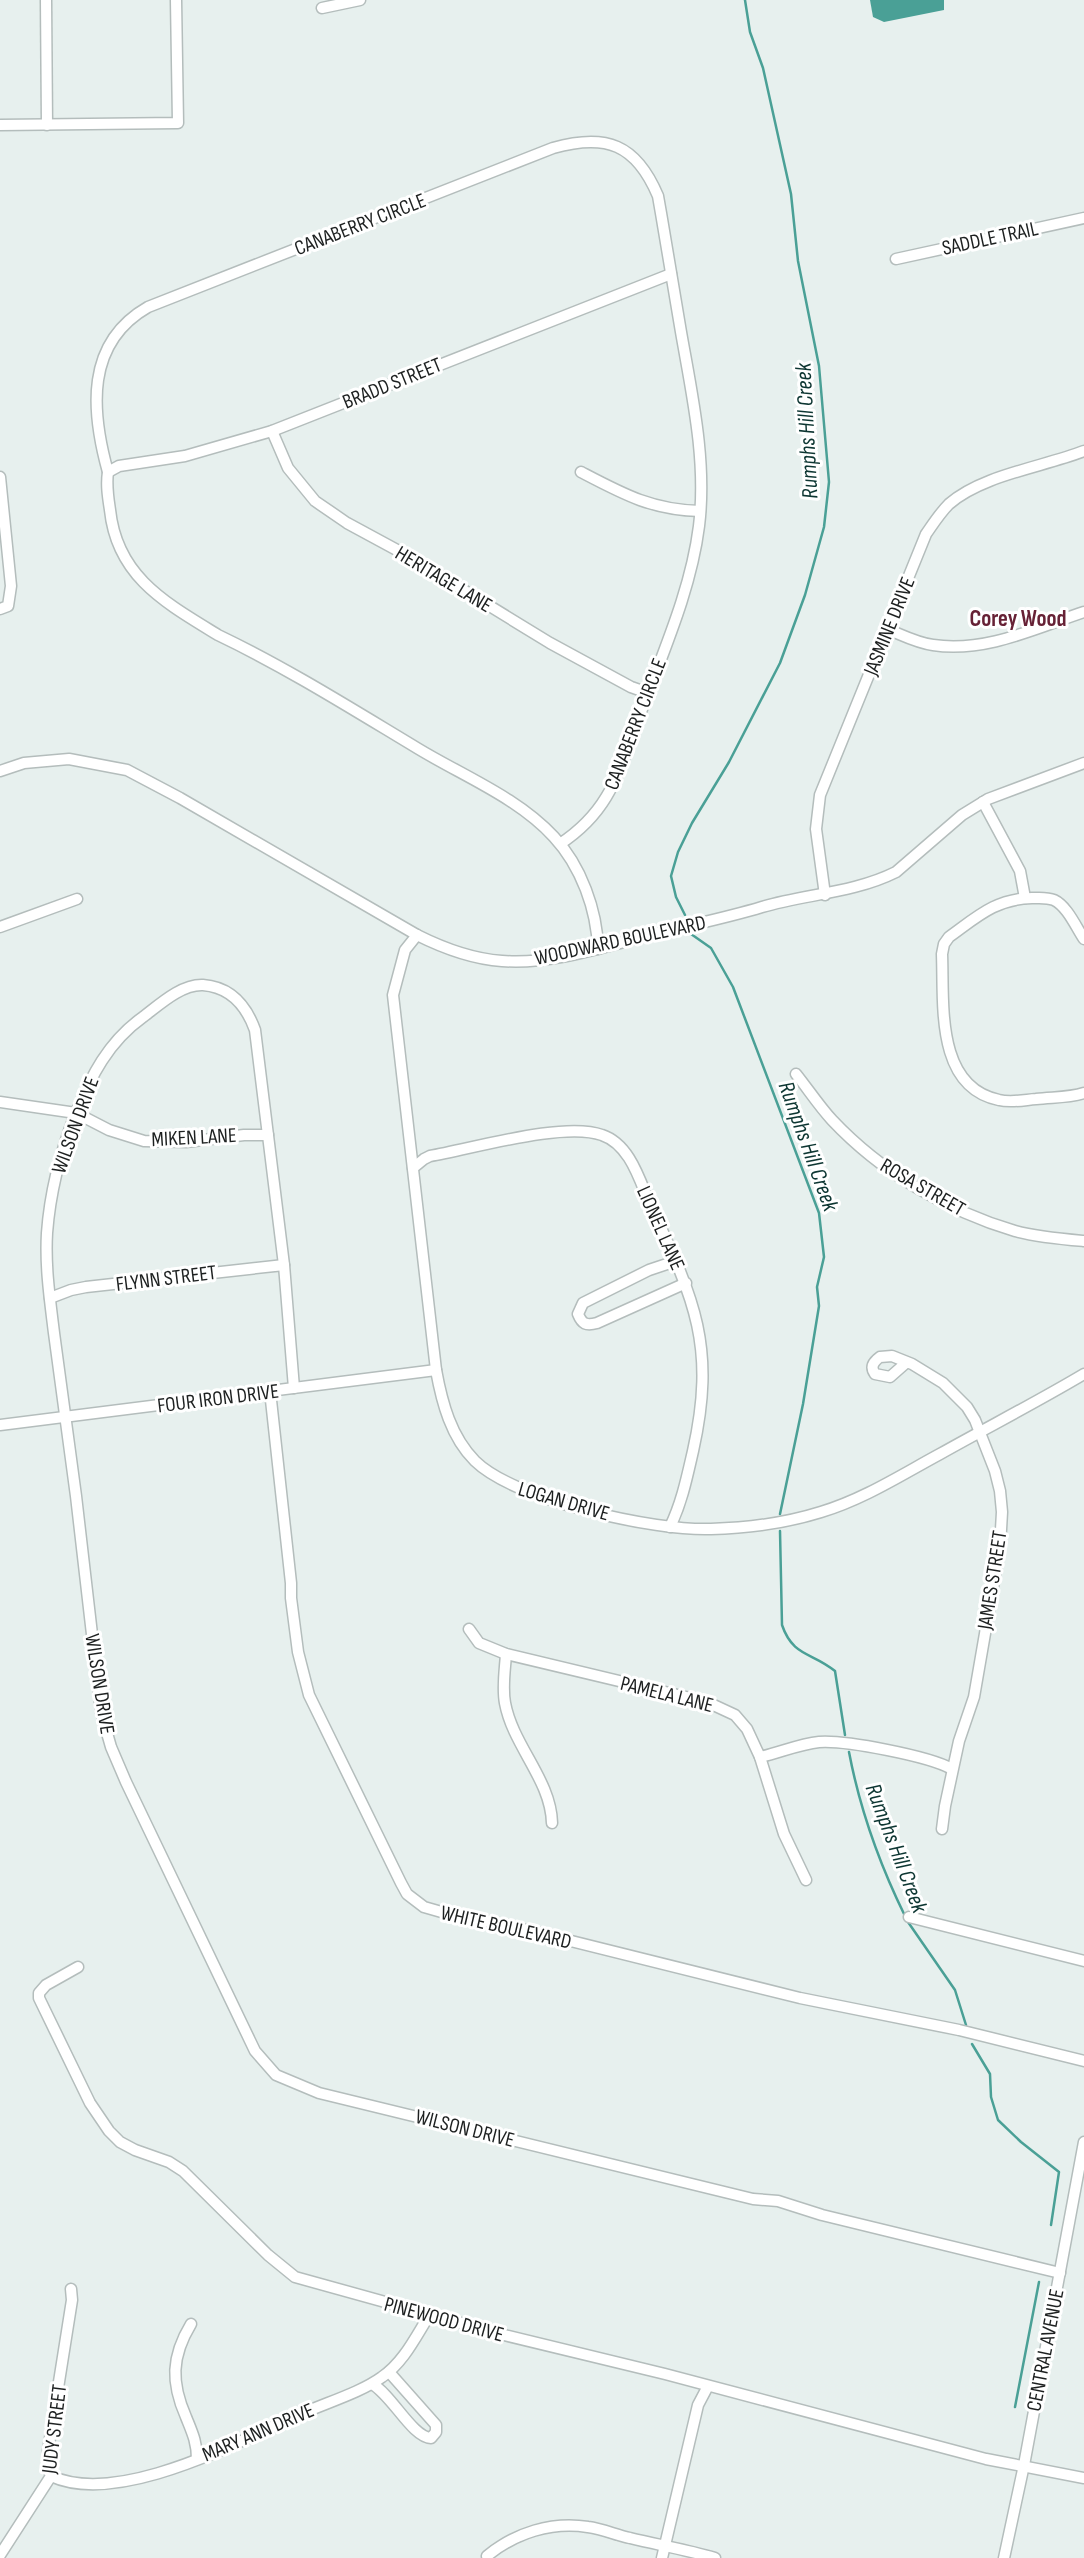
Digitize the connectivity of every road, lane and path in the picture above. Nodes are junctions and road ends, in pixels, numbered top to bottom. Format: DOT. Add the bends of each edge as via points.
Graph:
graph roads {
  1 [pos="46,0"];
  2 [pos="176,0"];
  3 [pos="359,0"];
  4 [pos="322,8"];
  5 [pos="0,125"];
  6 [pos="47,125"];
  7 [pos="1084,218"];
  8 [pos="897,259"];
  9 [pos="671,274"];
  10 [pos="272,431"];
  11 [pos="1084,451"];
  12 [pos="108,472"];
  13 [pos="581,472"];
  14 [pos="0,477"];
  15 [pos="700,512"];
  16 [pos="0,609"];
  17 [pos="1084,612"];
  18 [pos="887,629"];
  19 [pos="648,693"];
  20 [pos="1084,763"];
  21 [pos="0,771"];
  22 [pos="983,803"];
  23 [pos="560,844"];
  24 [pos="825,894"];
  25 [pos="1026,898"];
  26 [pos="77,899"];
  27 [pos="0,927"];
  28 [pos="416,935"];
  29 [pos="1084,939"];
  30 [pos="597,949"];
  31 [pos="796,1074"];
  32 [pos="1084,1093"];
  33 [pos="0,1101"];
  34 [pos="76,1113"];
  35 [pos="268,1135"];
  36 [pos="413,1168"];
  37 [pos="1084,1241"];
  38 [pos="676,1261"];
  39 [pos="284,1265"];
  40 [pos="686,1283"];
  41 [pos="50,1298"];
  42 [pos="907,1362"];
  43 [pos="436,1370"];
  44 [pos="1084,1374"];
  45 [pos="294,1388"];
  46 [pos="270,1391"];
  47 [pos="64,1417"];
  48 [pos="0,1425"];
  49 [pos="979,1433"];
  50 [pos="670,1527"];
  51 [pos="469,1629"];
  52 [pos="506,1654"];
  53 [pos="760,1757"];
  54 [pos="952,1769"];
  55 [pos="552,1823"];
  56 [pos="942,1829"];
  57 [pos="806,1880"];
  58 [pos="909,1917"];
  59 [pos="1084,1961"];
  60 [pos="78,1967"];
  61 [pos="1084,2061"];
  62 [pos="1084,2142"];
  63 [pos="1060,2273"];
  64 [pos="71,2289"];
  65 [pos="430,2314"];
  66 [pos="191,2324"];
  67 [pos="389,2372"];
  68 [pos="372,2384"];
  69 [pos="708,2386"];
  70 [pos="197,2459"];
  71 [pos="1024,2465"];
  72 [pos="51,2476"];
  73 [pos="1084,2478"];
  74 [pos="664,2545"];
  75 [pos="0,2555"];
  76 [pos="487,2556"];
  77 [pos="662,2558"];
  78 [pos="715,2558"];
  79 [pos="1004,2558"];
  1 -- 6 [label="street"];
  2 -- 6 [label="street" via="178,124"];
  3 -- 4 [label="street"];
  5 -- 6 [label="street"];
  7 -- 8 [label="street, SADDLE TRAIL"];
  9 -- 10 [label="street, BRADD STREET"];
  9 -- 12 [label="street, CANABERRY CIRCLE" via="658,196 638,161 615,146 590,140 553,148 136,314 118,330 101,360 98,422"];
  9 -- 15 [label="street, CANABERRY CIRCLE" via="698,437"];
  10 -- 12 [label="street, BRADD STREET"];
  10 -- 19 [label="street, HERITAGE LANE" via="288,468 315,501 550,643"];
  11 -- 18 [label="street, JASMINE DRIVE" via="978,486 947,506 926,534"];
  12 -- 23 [label="street, CANABERRY CIRCLE" via="114,533 131,569 149,589 218,635 514,803"];
  13 -- 15 [label="street" via="646,504"];
  14 -- 16 [label="street" via="11,586 8,606"];
  15 -- 19 [label="street, CANABERRY CIRCLE" via="691,569"];
  17 -- 18 [label="street" via="995,642 962,647 932,645"];
  18 -- 24 [label="street, JASMINE DRIVE" via="817,807 817,848"];
  19 -- 23 [label="street, CANABERRY CIRCLE" via="606,800 588,823"];
  20 -- 22 [label="street, WOODWARD BOULEVARD"];
  21 -- 28 [label="street, WOODWARD BOULEVARD" via="24,763 69,759 127,770"];
  22 -- 24 [label="street, WOODWARD BOULEVARD" via="962,815 896,872"];
  22 -- 25 [label="street" via="1020,871"];
  23 -- 30 [label="street, CANABERRY CIRCLE" via="587,894"];
  24 -- 30 [label="street, WOODWARD BOULEVARD"];
  25 -- 29 [label="street" via="1054,900"];
  25 -- 32 [label="street" via="994,906 944,944 946,1026 952,1061 973,1089 998,1100"];
  26 -- 27 [label="street"];
  28 -- 30 [label="street, WOODWARD BOULEVARD" via="465,954 503,961 531,961"];
  28 -- 36 [label="street, LOGAN DRIVE" via="405,950 393,995"];
  31 -- 37 [label="street, ROSA STREET" via="847,1135 917,1188 1016,1231"];
  33 -- 34 [label="street, MIKEN LANE"];
  34 -- 35 [label="street, MIKEN LANE" via="144,1141"];
  34 -- 35 [label="street, WILSON DRIVE" via="100,1062 132,1024 189,987 218,987 242,1004 251,1021"];
  34 -- 41 [label="street, WILSON DRIVE" via="50,1208"];
  35 -- 39 [label="street, WILSON DRIVE"];
  36 -- 38 [label="street, LIONEL LANE" via="430,1156 557,1132 606,1136 632,1165"];
  36 -- 43 [label="street, LOGAN DRIVE"];
  38 -- 40 [label="street, LIONEL LANE"];
  38 -- 40 [label="street" via="583,1303 578,1314 582,1323 597,1323"];
  39 -- 41 [label="street, FLYNN STREET" via="86,1287"];
  39 -- 45 [label="street, WILSON DRIVE"];
  40 -- 50 [label="street, LIONEL LANE" via="699,1326 704,1380 686,1481"];
  41 -- 47 [label="street, WILSON DRIVE"];
  42 -- 49 [label="street, JAMES STREET" via="943,1383 967,1407"];
  43 -- 45 [label="street, FOUR IRON DRIVE"];
  43 -- 50 [label="street, LOGAN DRIVE" via="455,1432 476,1462 496,1478 543,1499"];
  44 -- 49 [label="street, LOGAN DRIVE"];
  45 -- 46 [label="street, FOUR IRON DRIVE"];
  46 -- 47 [label="street, FOUR IRON DRIVE"];
  46 -- 61 [label="street, WHITE BOULEVARD" via="304,1680 401,1883 415,1901 445,1913 800,1998"];
  47 -- 48 [label="street, FOUR IRON DRIVE"];
  47 -- 63 [label="street, WILSON DRIVE" via="101,1712 111,1747 239,2020 255,2051 276,2075 303,2088 355,2102"];
  49 -- 50 [label="street, LOGAN DRIVE" via="882,1486 819,1513 765,1525"];
  49 -- 54 [label="street, JAMES STREET" via="1000,1491 1001,1534 974,1697"];
  51 -- 52 [label="street, PAMELA LANE" via="479,1643"];
  52 -- 53 [label="street, PAMELA LANE" via="717,1705 742,1721"];
  52 -- 55 [label="street" via="505,1704 550,1801"];
  53 -- 54 [label="street" via="835,1742 926,1759"];
  53 -- 57 [label="street, PAMELA LANE" via="784,1834"];
  54 -- 56 [label="street, JAMES STREET"];
  58 -- 59 [label="street"];
  60 -- 65 [label="street, PINEWOOD DRIVE" via="46,1985 39,1998 108,2131 135,2150 183,2171 295,2277"];
  62 -- 63 [label="street, CENTRAL AVENUE"];
  63 -- 71 [label="street, CENTRAL AVENUE"];
  64 -- 72 [label="street, JUDY STREET" via="48,2451"];
  65 -- 67 [label="street, MARY ANN DRIVE"];
  65 -- 69 [label="street, PINEWOOD DRIVE"];
  66 -- 70 [label="street" via="180,2342 175,2365 176,2387 197,2444"];
  67 -- 68 [label="street, MARY ANN DRIVE"];
  67 -- 68 [label="street" via="433,2420 436,2432 431,2438 420,2435 390,2397"];
  68 -- 70 [label="street, MARY ANN DRIVE"];
  69 -- 71 [label="street, PINEWOOD DRIVE"];
  69 -- 74 [label="street" via="698,2405"];
  70 -- 72 [label="street, MARY ANN DRIVE" via="152,2476 110,2484 65,2482"];
  71 -- 73 [label="street, PINEWOOD DRIVE"];
  71 -- 79 [label="street, CENTRAL AVENUE"];
  72 -- 75 [label="street, JUDY STREET"];
  74 -- 76 [label="street" via="596,2528 564,2526 525,2534"];
  74 -- 77 [label="street"];
  74 -- 78 [label="street"];
}
